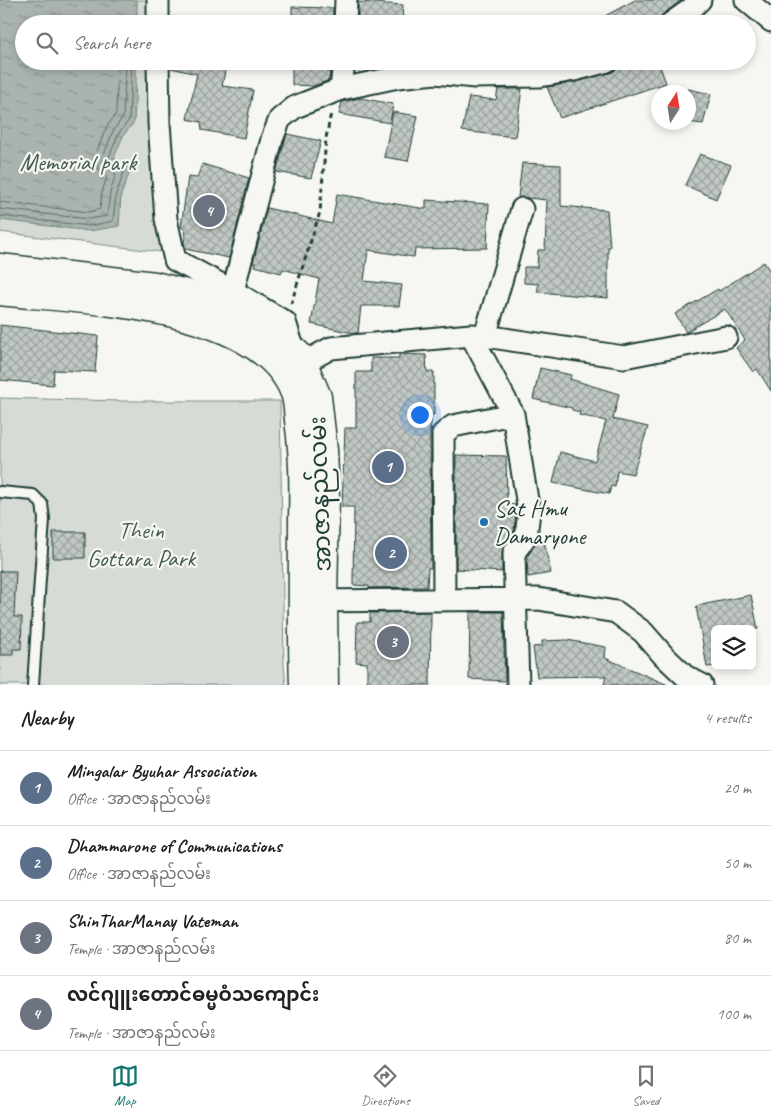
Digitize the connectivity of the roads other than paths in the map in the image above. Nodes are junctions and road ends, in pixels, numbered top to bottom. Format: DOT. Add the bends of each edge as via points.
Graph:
graph roads {
  1 [pos="158,0"];
  2 [pos="346,0"];
  3 [pos="700,0"];
  4 [pos="746,0"];
  5 [pos="158,15"];
  6 [pos="345,15"];
  7 [pos="683,15"];
  8 [pos="771,21"];
  9 [pos="158,70"];
  10 [pos="343,70"];
  11 [pos="574,70"];
  12 [pos="341,89"];
  13 [pos="522,209"];
  14 [pos="0,268"];
  15 [pos="0,291"];
  16 [pos="232,291"];
  17 [pos="154,297"];
  18 [pos="478,335"];
  19 [pos="726,337"];
  20 [pos="299,357"];
  21 [pos="513,414"];
  22 [pos="0,492"];
  23 [pos="516,599"];
  24 [pos="444,600"];
  25 [pos="313,601"];
  26 [pos="33,685"];
  27 [pos="304,685"];
  28 [pos="324,685"];
  29 [pos="518,685"];
  30 [pos="702,685"];
  1 -- 5 [label="street"];
  2 -- 6 [label="street"];
  3 -- 7 [label="street"];
  4 -- 8 [label="street"];
  9 -- 16 [label="street" via="166,209 175,260"];
  10 -- 12 [label="street"];
  11 -- 12 [label="street" via="540,76 475,77 435,73"];
  12 -- 16 [label="street" via="295,107 280,119"];
  13 -- 18 [label="street"];
  14 -- 17 [label="main road, အာဇာနည်လမ်း"];
  15 -- 17 [label="main road, အာဇာနည်လမ်း"];
  16 -- 20 [label="street" via="285,322"];
  17 -- 20 [label="main road, အာဇာနည်လမ်း" via="210,300 247,316 276,334"];
  17 -- 25 [label="main road, အာဇာနည်လမ်း" via="241,337 272,359 286,376 295,394"];
  18 -- 19 [label="street" via="624,358"];
  18 -- 20 [label="street" via="332,348"];
  18 -- 21 [label="street"];
  20 -- 25 [label="main road, အာဇာနည်လမ်း" via="317,396 322,441 325,496"];
  21 -- 23 [label="street" via="529,512 526,536 514,553"];
  21 -- 24 [label="street" via="453,426 443,434"];
  22 -- 26 [label="lane" via="33,495 42,504 44,518"];
  23 -- 24 [label="street"];
  23 -- 29 [label="street"];
  23 -- 30 [label="street" via="538,599 616,612 643,632 685,676"];
  24 -- 25 [label="street"];
  25 -- 27 [label="main road, အာဇာနည်လမ်း"];
  25 -- 28 [label="main road, အာဇာနည်လမ်း"];
}
